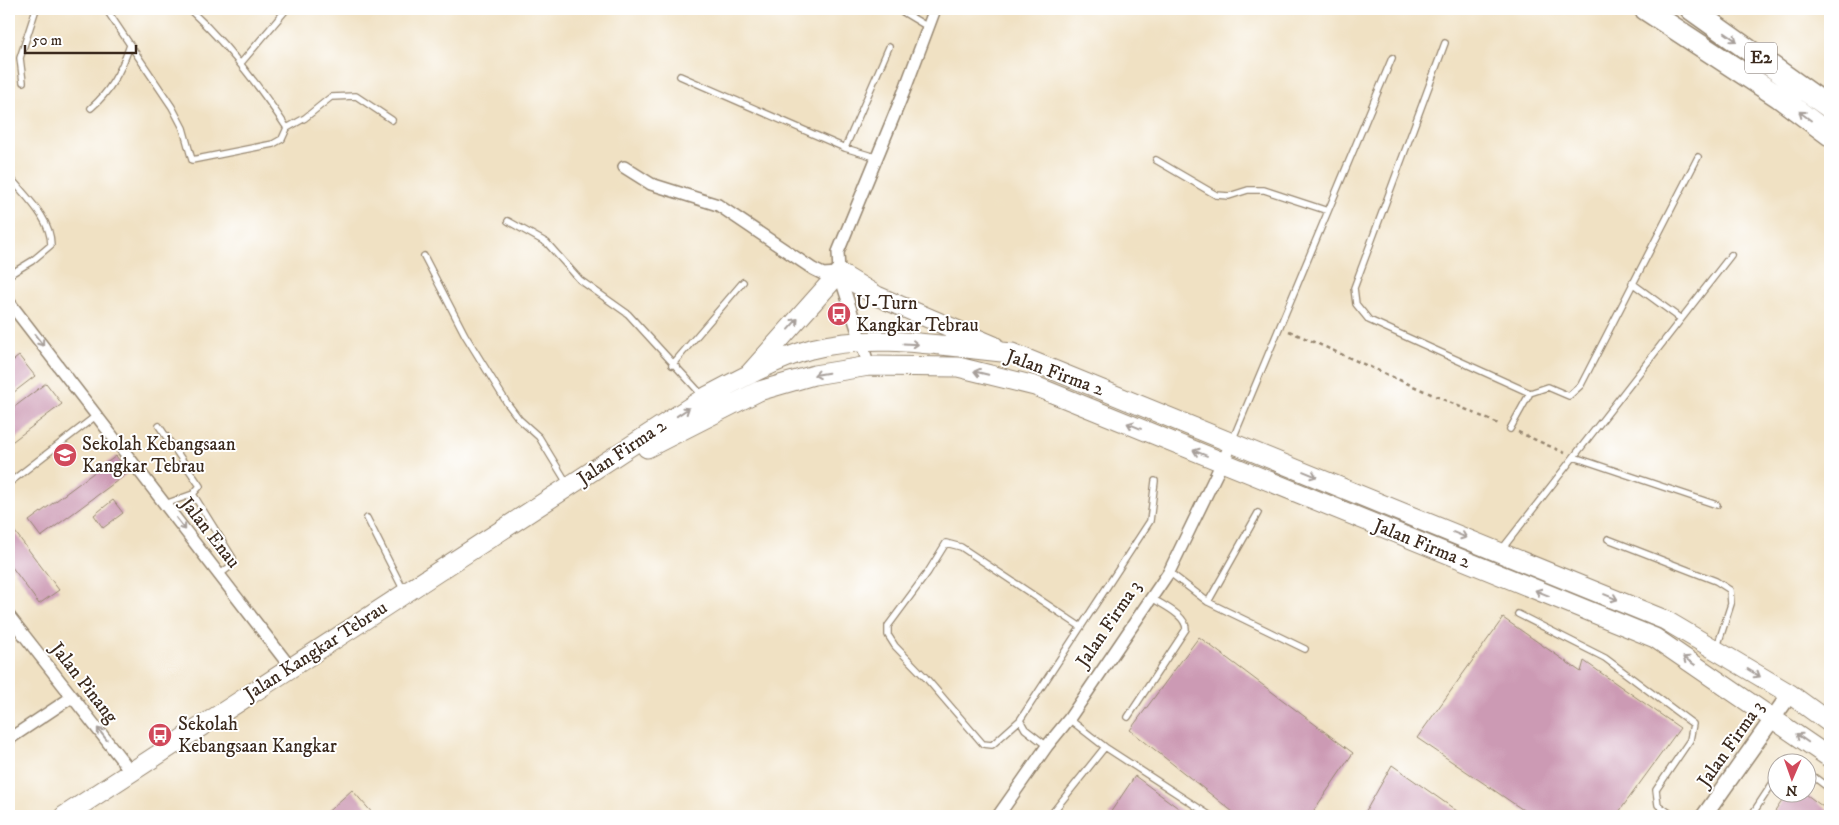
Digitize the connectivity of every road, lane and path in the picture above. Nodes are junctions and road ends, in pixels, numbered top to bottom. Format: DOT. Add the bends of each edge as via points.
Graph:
graph roads {
  1 [pos="36,9"];
  2 [pos="106,9"];
  3 [pos="189,9"];
  4 [pos="898,9"];
  5 [pos="935,9"];
  6 [pos="1645,9"];
  7 [pos="1690,9"];
  8 [pos="286,10"];
  9 [pos="928,27"];
  10 [pos="1444,43"];
  11 [pos="130,45"];
  12 [pos="889,47"];
  13 [pos="1392,58"];
  14 [pos="241,63"];
  15 [pos="680,76"];
  16 [pos="22,82"];
  17 [pos="91,108"];
  18 [pos="1830,108"];
  19 [pos="392,120"];
  20 [pos="286,128"];
  21 [pos="1830,135"];
  22 [pos="845,148"];
  23 [pos="875,157"];
  24 [pos="1698,157"];
  25 [pos="1156,160"];
  26 [pos="624,166"];
  27 [pos="9,176"];
  28 [pos="1328,211"];
  29 [pos="508,221"];
  30 [pos="1731,255"];
  31 [pos="424,256"];
  32 [pos="839,273"];
  33 [pos="9,275"];
  34 [pos="744,282"];
  35 [pos="1632,283"];
  36 [pos="9,302"];
  37 [pos="1681,319"];
  38 [pos="1280,327"];
  39 [pos="862,341"];
  40 [pos="1012,353"];
  41 [pos="672,364"];
  42 [pos="869,366"];
  43 [pos="749,374"];
  44 [pos="1530,393"];
  45 [pos="704,398"];
  46 [pos="717,413"];
  47 [pos="97,415"];
  48 [pos="159,426"];
  49 [pos="1510,429"];
  50 [pos="1232,442"];
  51 [pos="1574,457"];
  52 [pos="1221,462"];
  53 [pos="1156,480"];
  54 [pos="9,483"];
  55 [pos="570,487"];
  56 [pos="193,494"];
  57 [pos="165,504"];
  58 [pos="1717,505"];
  59 [pos="1258,513"];
  60 [pos="366,518"];
  61 [pos="1608,539"];
  62 [pos="1500,552"];
  63 [pos="1169,572"];
  64 [pos="220,575"];
  65 [pos="405,592"];
  66 [pos="1152,598"];
  67 [pos="1208,602"];
  68 [pos="1518,614"];
  69 [pos="9,616"];
  70 [pos="1081,626"];
  71 [pos="1305,649"];
  72 [pos="1716,650"];
  73 [pos="292,668"];
  74 [pos="1790,694"];
  75 [pos="72,697"];
  76 [pos="1128,717"];
  77 [pos="1773,718"];
  78 [pos="1069,719"];
  79 [pos="1020,720"];
  80 [pos="1830,723"];
  81 [pos="9,739"];
  82 [pos="1047,746"];
  83 [pos="1104,747"];
  84 [pos="1830,758"];
  85 [pos="132,772"];
  86 [pos="1816,778"];
  87 [pos="1830,789"];
  88 [pos="1766,793"];
  89 [pos="64,816"];
  90 [pos="998,816"];
  91 [pos="1053,816"];
  92 [pos="1211,816"];
  93 [pos="1674,816"];
  94 [pos="1704,816"];
  95 [pos="1751,816"];
  1 -- 16 [label="lane" via="20,58"];
  2 -- 11 [label="lane"];
  3 -- 14 [label="lane"];
  4 -- 9 [label="lane"];
  5 -- 9 [label="street"];
  21 -- 6 [label="highway, E2, one-way" via="1779,97"];
  7 -- 18 [label="highway, E2, one-way"];
  8 -- 14 [label="lane"];
  9 -- 23 [label="street"];
  10 -- 44 [label="lane" via="1354,288 1356,304 1369,320"];
  11 -- 17 [label="lane" via="124,64 104,97"];
  11 -- 20 [label="lane" via="183,128 192,160 273,144 282,139"];
  12 -- 22 [label="lane"];
  13 -- 28 [label="lane"];
  14 -- 20 [label="lane"];
  15 -- 22 [label="lane"];
  19 -- 20 [label="lane" via="356,96 332,97"];
  22 -- 23 [label="lane"];
  23 -- 32 [label="street" via="842,238 838,252"];
  24 -- 35 [label="lane"];
  25 -- 28 [label="lane" via="1216,195 1229,196 1258,189"];
  26 -- 32 [label="street" via="651,184 718,205 818,272"];
  27 -- 33 [label="lane" via="46,222 52,245"];
  28 -- 38 [label="lane"];
  29 -- 41 [label="lane" via="547,243 580,280 628,314"];
  30 -- 37 [label="lane"];
  31 -- 55 [label="lane" via="465,335 507,402 519,420 540,437"];
  32 -- 39 [label="street"];
  32 -- 40 [label="main road" via="877,296"];
  43 -- 32 [label="main road, one-way"];
  34 -- 41 [label="lane"];
  35 -- 37 [label="lane"];
  35 -- 44 [label="lane" via="1581,385 1569,396 1548,387"];
  36 -- 47 [label="street, Jalan Enau, one-way"];
  37 -- 51 [label="lane"];
  38 -- 49 [label="path"];
  38 -- 50 [label="lane"];
  39 -- 40 [label="main road, Jalan Firma 2, one-way"];
  39 -- 42 [label="street"];
  39 -- 43 [label="main road, Jalan Firma 2" via="811,350"];
  40 -- 50 [label="main road, Jalan Firma 2"];
  41 -- 45 [label="lane"];
  42 -- 46 [label="main road, Jalan Firma 2, one-way" via="814,375 760,391"];
  52 -- 42 [label="main road, Jalan Firma 2, one-way" via="1035,386 958,367"];
  43 -- 45 [label="main road, Jalan Firma 2"];
  44 -- 49 [label="lane"];
  45 -- 46 [label="lane"];
  55 -- 45 [label="main road, Jalan Firma 2, one-way"];
  46 -- 55 [label="main road, Jalan Firma 2"];
  47 -- 54 [label="lane"];
  47 -- 57 [label="street, Jalan Enau"];
  48 -- 56 [label="lane" via="200,486"];
  49 -- 51 [label="path"];
  50 -- 52 [label="street, Jalan Firma 3"];
  50 -- 62 [label="main road, Jalan Firma 2, one-way"];
  51 -- 58 [label="lane"];
  51 -- 62 [label="lane"];
  52 -- 63 [label="street, Jalan Firma 3"];
  77 -- 52 [label="main road, Jalan Firma 2, one-way" via="1655,638"];
  53 -- 70 [label="lane" via="1150,521"];
  55 -- 65 [label="main road, Jalan Kangkar Tebrau"];
  56 -- 57 [label="lane"];
  56 -- 64 [label="lane" via="234,558 232,565"];
  57 -- 64 [label="street, Jalan Enau, one-way"];
  59 -- 67 [label="lane"];
  60 -- 65 [label="lane"];
  61 -- 72 [label="lane" via="1716,581 1730,590 1731,604"];
  62 -- 72 [label="main road, Jalan Firma 2, one-way" via="1665,620"];
  63 -- 66 [label="street, Jalan Firma 3"];
  63 -- 67 [label="lane"];
  64 -- 73 [label="street, Jalan Enau"];
  65 -- 73 [label="main road, Jalan Kangkar Tebrau"];
  66 -- 76 [label="lane" via="1181,618 1186,629"];
  66 -- 78 [label="street, Jalan Firma 3"];
  67 -- 71 [label="lane"];
  68 -- 93 [label="lane" via="1605,658 1693,724 1690,740 1656,790 1658,805"];
  69 -- 75 [label="street, Jalan Pinang"];
  70 -- 79 [label="lane"];
  70 -- 79 [label="lane" via="961,547 946,543 888,626 888,635 895,646 983,744 992,745"];
  72 -- 74 [label="main road, Jalan Firma 2, one-way"];
  73 -- 85 [label="main road, Jalan Kangkar Tebrau"];
  74 -- 77 [label="street, Jalan Firma 3"];
  74 -- 80 [label="main road, Jalan Firma 2"];
  75 -- 81 [label="street"];
  85 -- 75 [label="street, Jalan Pinang, one-way"];
  84 -- 77 [label="main road, Jalan Firma 2, one-way"];
  77 -- 94 [label="street, Jalan Firma 3"];
  78 -- 82 [label="street, Jalan Firma 3"];
  78 -- 83 [label="lane"];
  79 -- 82 [label="lane" via="1025,729"];
  82 -- 90 [label="street, Jalan Firma 3"];
  83 -- 91 [label="lane"];
  83 -- 92 [label="lane"];
  85 -- 89 [label="main road, Jalan Kangkar Tebrau"];
  86 -- 87 [label="lane"];
  88 -- 95 [label="lane"];
}
